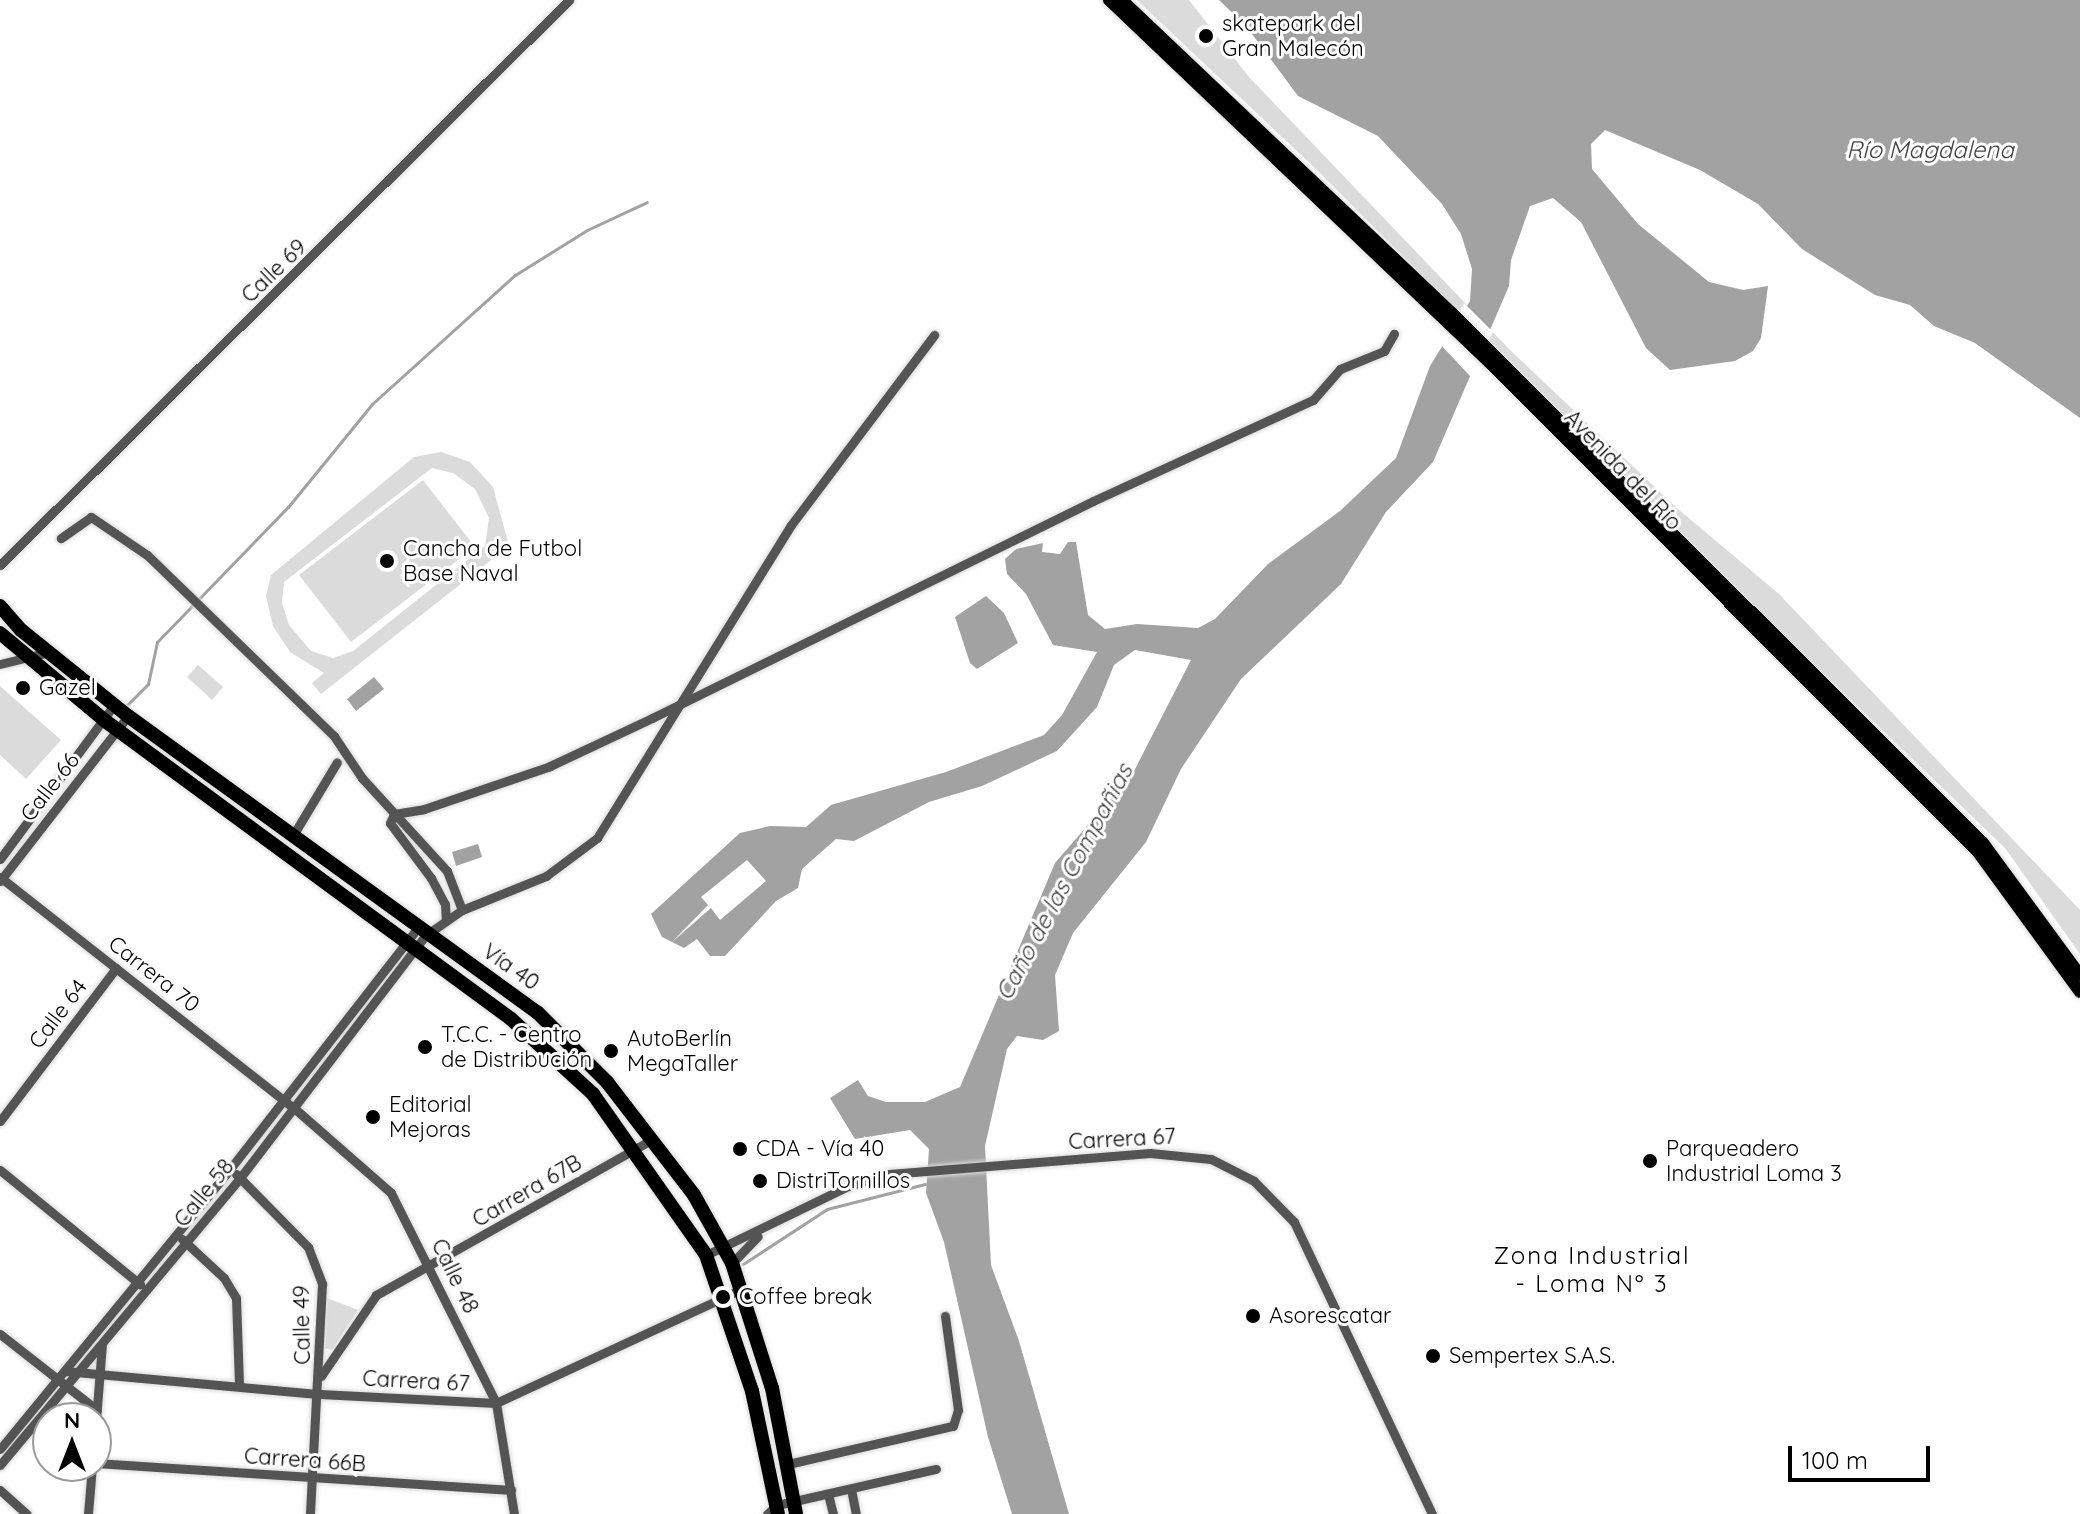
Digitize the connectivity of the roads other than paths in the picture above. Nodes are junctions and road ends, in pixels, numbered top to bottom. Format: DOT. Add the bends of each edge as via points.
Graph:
graph roads {
  1 [pos="569,0"];
  2 [pos="1109,0"];
  3 [pos="1122,0"];
  4 [pos="1449,317"];
  5 [pos="1394,334"];
  6 [pos="934,335"];
  7 [pos="1495,362"];
  8 [pos="61,538"];
  9 [pos="0,565"];
  10 [pos="0,606"];
  11 [pos="0,633"];
  12 [pos="49,652"];
  13 [pos="29,658"];
  14 [pos="0,664"];
  15 [pos="680,704"];
  16 [pos="114,705"];
  17 [pos="128,716"];
  18 [pos="104,720"];
  19 [pos="117,730"];
  20 [pos="337,762"];
  21 [pos="394,814"];
  22 [pos="292,837"];
  23 [pos="0,859"];
  24 [pos="1,879"];
  25 [pos="462,910"];
  26 [pos="446,921"];
  27 [pos="421,932"];
  28 [pos="412,945"];
  29 [pos="116,968"];
  30 [pos="2080,975"];
  31 [pos="2080,992"];
  32 [pos="285,1100"];
  33 [pos="294,1108"];
  34 [pos="0,1121"];
  35 [pos="654,1138"];
  36 [pos="636,1148"];
  37 [pos="230,1169"];
  38 [pos="0,1170"];
  39 [pos="240,1178"];
  40 [pos="763,1231"];
  41 [pos="177,1234"];
  42 [pos="186,1243"];
  43 [pos="725,1247"];
  44 [pos="706,1255"];
  45 [pos="732,1263"];
  46 [pos="432,1267"];
  47 [pos="142,1285"];
  48 [pos="742,1289"];
  49 [pos="723,1297"];
  50 [pos="945,1316"];
  51 [pos="0,1334"];
  52 [pos="102,1343"];
  53 [pos="65,1371"];
  54 [pos="78,1372"];
  55 [pos="99,1374"];
  56 [pos="321,1376"];
  57 [pos="57,1380"];
  58 [pos="239,1385"];
  59 [pos="66,1387"];
  60 [pos="320,1394"];
  61 [pos="82,1402"];
  62 [pos="97,1402"];
  63 [pos="496,1403"];
  64 [pos="0,1449"];
  65 [pos="788,1464"];
  66 [pos="0,1465"];
  67 [pos="112,1465"];
  68 [pos="936,1469"];
  69 [pos="311,1480"];
  70 [pos="92,1482"];
  71 [pos="851,1489"];
  72 [pos="0,1490"];
  73 [pos="511,1490"];
  74 [pos="828,1494"];
  75 [pos="795,1508"];
  76 [pos="774,1511"];
  77 [pos="27,1514"];
  78 [pos="88,1514"];
  79 [pos="310,1514"];
  80 [pos="514,1514"];
  81 [pos="833,1514"];
  82 [pos="856,1514"];
  83 [pos="1432,1514"];
  1 -- 9 [label="street, Calle 69"];
  2 -- 4 [label="main road, Avenida del Río"];
  3 -- 4 [label="main road, Avenida del Río"];
  4 -- 7 [label="main road, Avenida del Río"];
  5 -- 15 [label="street" via="1384,351 1340,369 1313,400 1093,501"];
  6 -- 15 [label="street, Calle 58" via="791,525"];
  7 -- 30 [label="main road, Avenida del Río" via="1983,843"];
  7 -- 31 [label="main road, Avenida del Río" via="1978,852"];
  8 -- 21 [label="street" via="91,517 103,521 187,593 334,736"];
  10 -- 12 [label="highway, Vía 40"];
  11 -- 13 [label="highway, Vía 40"];
  12 -- 13 [label="street"];
  12 -- 16 [label="highway, Vía 40"];
  13 -- 14 [label="street"];
  13 -- 18 [label="highway, Vía 40"];
  15 -- 21 [label="street" via="550,766 424,809"];
  15 -- 25 [label="street, Calle 58" via="597,838 546,876"];
  16 -- 17 [label="highway, Vía 40"];
  16 -- 18 [label="street, Calle 66"];
  17 -- 19 [label="street, Calle 66"];
  17 -- 22 [label="highway, Vía 40"];
  18 -- 19 [label="highway, Vía 40"];
  18 -- 23 [label="street, Calle 66"];
  19 -- 24 [label="street, Calle 66"];
  19 -- 28 [label="highway, Vía 40"];
  20 -- 22 [label="street"];
  21 -- 25 [label="street" via="447,871"];
  21 -- 26 [label="street" via="390,823 431,878 445,904"];
  22 -- 27 [label="highway, Vía 40"];
  24 -- 29 [label="street, Carrera 70"];
  25 -- 26 [label="street, Calle 58"];
  26 -- 27 [label="street, Calle 58"];
  27 -- 28 [label="street, Calle 58"];
  27 -- 35 [label="highway, Vía 40" via="538,1013 599,1072"];
  28 -- 32 [label="street, Calle 58"];
  28 -- 33 [label="street, Calle 58"];
  28 -- 36 [label="highway, Vía 40" via="550,1050"];
  29 -- 32 [label="street, Carrera 70"];
  29 -- 34 [label="street, Calle 64"];
  32 -- 33 [label="street, Calle 48"];
  32 -- 37 [label="street, Calle 58"];
  33 -- 39 [label="street, Calle 58"];
  33 -- 46 [label="street, Calle 48" via="391,1193"];
  35 -- 36 [label="street, Carrera 67B"];
  35 -- 43 [label="highway, Vía 40"];
  36 -- 44 [label="highway, Vía 40"];
  36 -- 46 [label="street, Carrera 67B"];
  37 -- 39 [label="street, Calle 49"];
  37 -- 41 [label="street, Calle 58"];
  38 -- 47 [label="street"];
  39 -- 42 [label="street, Calle 58"];
  39 -- 56 [label="street, Calle 49" via="308,1247 318,1266"];
  40 -- 43 [label="street, Carrera 67"];
  40 -- 45 [label="street, Carrera 67"];
  40 -- 83 [label="street, Carrera 67" via="848,1186 915,1170 1191,1155 1230,1167 1265,1191 1294,1222"];
  41 -- 42 [label="street"];
  41 -- 47 [label="street, Calle 58"];
  42 -- 47 [label="street, Calle 58"];
  42 -- 58 [label="street" via="224,1278 236,1298 241,1322"];
  43 -- 44 [label="street, Carrera 67"];
  43 -- 45 [label="highway, Vía 40"];
  44 -- 49 [label="highway, Vía 40"];
  45 -- 48 [label="highway, Vía 40"];
  46 -- 56 [label="street, Carrera 67B" via="370,1301"];
  46 -- 63 [label="street, Calle 48"];
  47 -- 52 [label="street, Calle 58"];
  47 -- 53 [label="street, Calle 58"];
  48 -- 49 [label="street, Carrera 67"];
  48 -- 65 [label="highway, Vía 40"];
  49 -- 63 [label="street, Carrera 67"];
  49 -- 76 [label="highway, Vía 40"];
  50 -- 65 [label="street" via="958,1410 953,1426"];
  51 -- 57 [label="street"];
  52 -- 54 [label="street, Calle 58"];
  52 -- 55 [label="street"];
  53 -- 54 [label="street, Carrera 67"];
  53 -- 57 [label="street, Calle 58"];
  54 -- 55 [label="street, Carrera 67"];
  54 -- 59 [label="street, Calle 58"];
  55 -- 58 [label="street, Carrera 67"];
  55 -- 62 [label="street"];
  56 -- 60 [label="street, Calle 49"];
  57 -- 59 [label="street"];
  57 -- 64 [label="street, Calle 58"];
  58 -- 60 [label="street, Carrera 67"];
  59 -- 61 [label="street"];
  59 -- 66 [label="street, Calle 58"];
  60 -- 63 [label="street, Carrera 67"];
  60 -- 69 [label="street, Calle 49"];
  63 -- 73 [label="street, Calle 48"];
  65 -- 75 [label="highway, Vía 40"];
  67 -- 69 [label="street, Carrera 66B"];
  68 -- 71 [label="street"];
  69 -- 73 [label="street, Carrera 66B"];
  69 -- 79 [label="street, Calle 49"];
  70 -- 78 [label="street"];
  71 -- 74 [label="street"];
  71 -- 82 [label="street"];
  72 -- 77 [label="street"];
  73 -- 80 [label="street, Calle 48"];
  74 -- 75 [label="street"];
  74 -- 81 [label="street"];
  75 -- 76 [label="street"];
}
